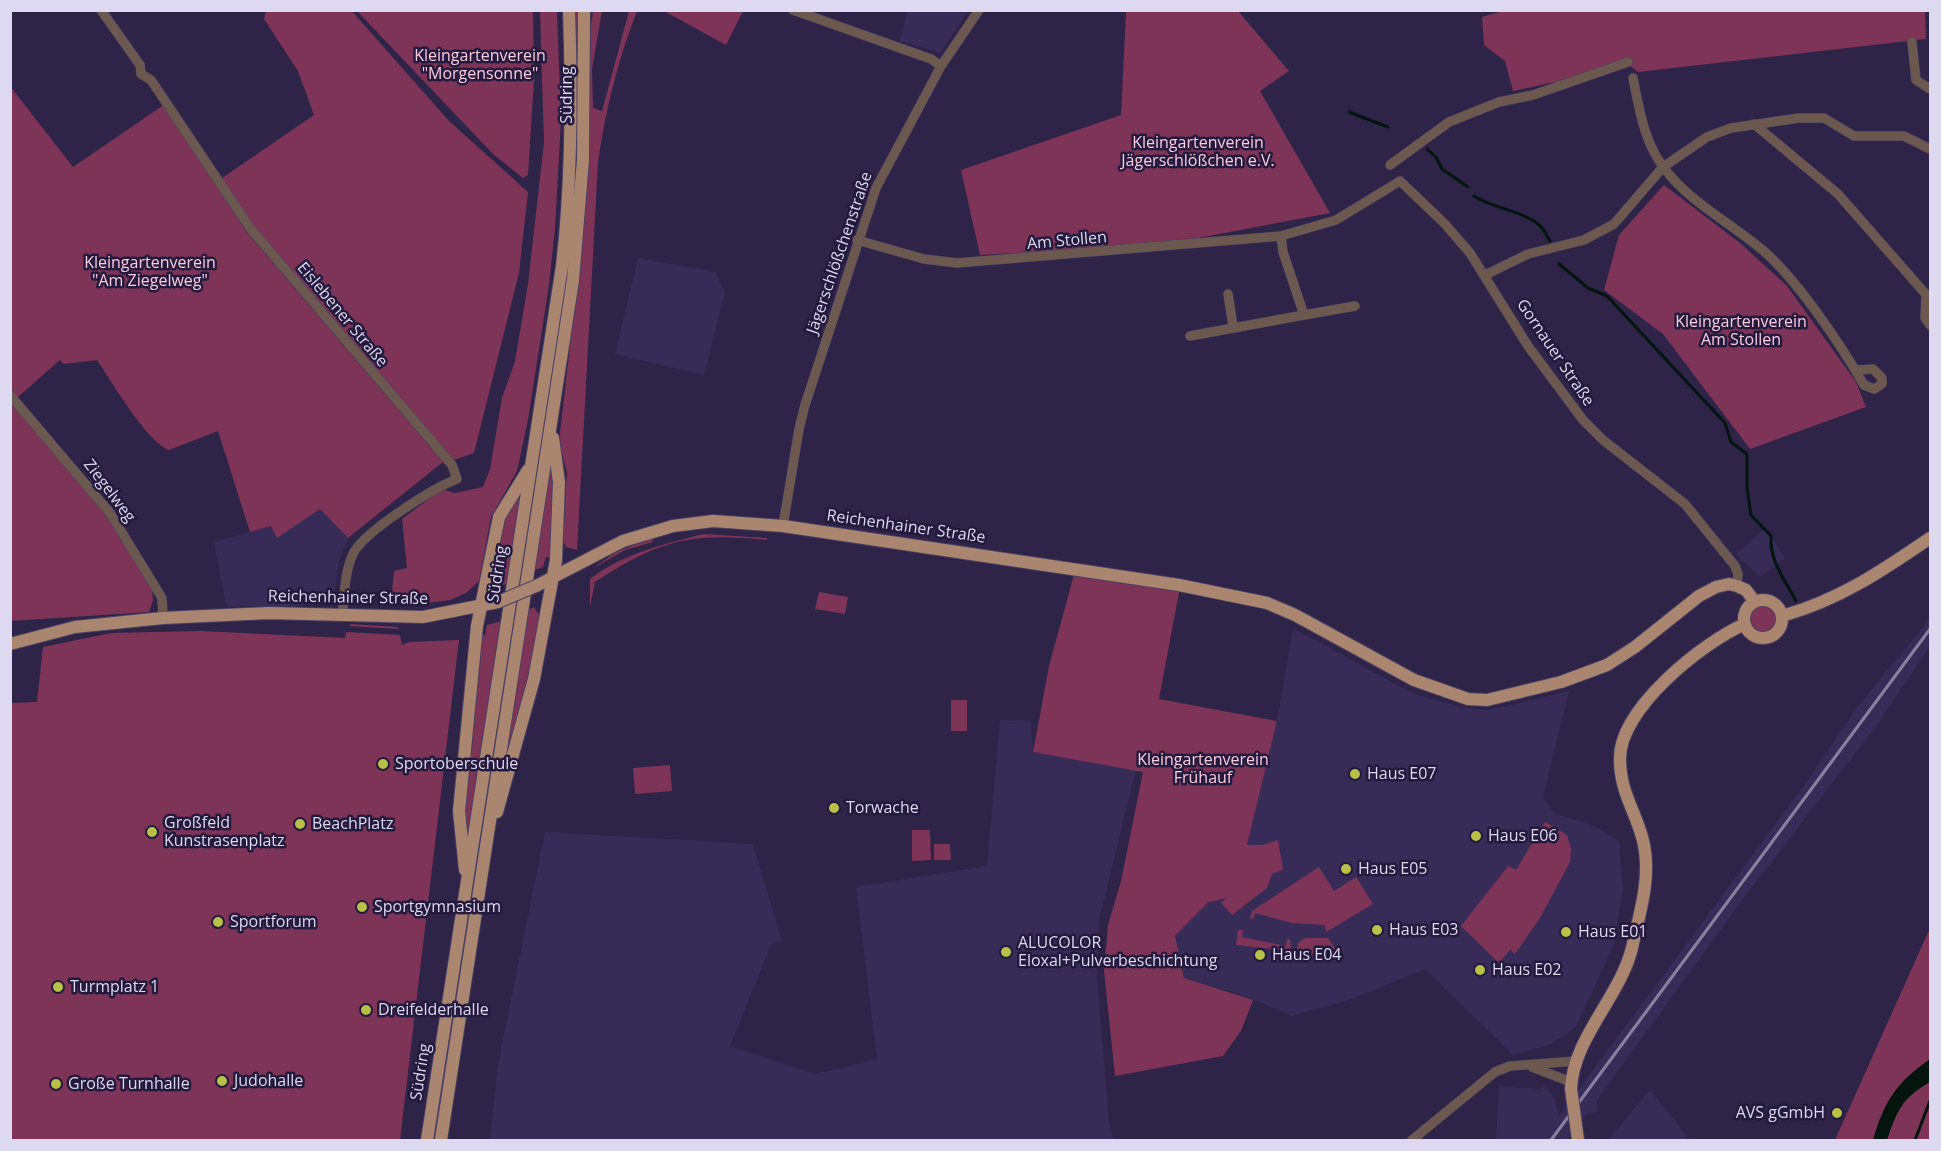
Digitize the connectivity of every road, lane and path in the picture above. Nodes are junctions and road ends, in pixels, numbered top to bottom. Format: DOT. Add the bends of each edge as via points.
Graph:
graph roads {
  1 [pos="101,10"];
  2 [pos="569,10"];
  3 [pos="584,10"];
  4 [pos="793,10"];
  5 [pos="979,10"];
  6 [pos="1912,42"];
  7 [pos="1628,62"];
  8 [pos="941,66"];
  9 [pos="1633,78"];
  10 [pos="1930,89"];
  11 [pos="1754,124"];
  12 [pos="1930,149"];
  13 [pos="1390,165"];
  14 [pos="1663,167"];
  15 [pos="1400,181"];
  16 [pos="1281,236"];
  17 [pos="857,240"];
  18 [pos="1485,275"];
  19 [pos="1228,294"];
  20 [pos="1928,298"];
  21 [pos="1355,306"];
  22 [pos="1304,315"];
  23 [pos="1930,325"];
  24 [pos="1233,326"];
  25 [pos="1190,336"];
  26 [pos="1856,370"];
  27 [pos="10,395"];
  28 [pos="551,423"];
  29 [pos="532,461"];
  30 [pos="783,526"];
  31 [pos="1930,538"];
  32 [pos="551,579"];
  33 [pos="1737,586"];
  34 [pos="1755,602"];
  35 [pos="482,606"];
  36 [pos="342,616"];
  37 [pos="1782,616"];
  38 [pos="163,618"];
  39 [pos="1745,624"];
  40 [pos="10,644"];
  41 [pos="486,844"];
  42 [pos="466,886"];
  43 [pos="1577,1061"];
  44 [pos="1529,1066"];
  45 [pos="1571,1085"];
  46 [pos="427,1140"];
  47 [pos="441,1140"];
  48 [pos="1412,1140"];
  49 [pos="1578,1140"];
  1 -- 36 [label="street, Eislebener Straße" via="140,65 141,75 151,80 250,228 452,465 457,479 437,486 373,532 355,552 347,573"];
  2 -- 29 [label="main road, Südring" via="571,122 566,228"];
  3 -- 28 [label="main road, Südring" via="582,196"];
  4 -- 8 [label="street" via="931,59"];
  5 -- 8 [label="street, Jägerschlößchenstraße"];
  6 -- 10 [label="street" via="1916,80"];
  7 -- 13 [label="street" via="1533,95 1499,102 1449,122"];
  8 -- 17 [label="street, Jägerschlößchenstraße" via="876,188"];
  9 -- 14 [label="street" via="1641,122"];
  11 -- 12 [label="street" via="1824,118 1854,136 1904,136"];
  11 -- 14 [label="street" via="1707,137"];
  11 -- 20 [label="street" via="1838,194"];
  14 -- 18 [label="street" via="1614,224 1584,240 1528,254"];
  14 -- 26 [label="street" via="1766,253 1794,282"];
  15 -- 16 [label="street, Am Stollen" via="1336,220"];
  15 -- 18 [label="street, Gornauer Straße" via="1444,223"];
  16 -- 17 [label="street, Am Stollen" via="957,263 924,259"];
  16 -- 22 [label="street"];
  17 -- 30 [label="street, Jägerschlößchenstraße" via="799,429"];
  18 -- 33 [label="street, Gornauer Straße" via="1528,346 1569,403 1604,440 1691,510 1735,566"];
  19 -- 24 [label="street"];
  20 -- 23 [label="street" via="1925,318"];
  21 -- 22 [label="street"];
  22 -- 24 [label="street"];
  24 -- 25 [label="street"];
  27 -- 38 [label="street, Ziegelweg" via="110,513 162,598"];
  28 -- 32 [label="main road" via="559,482 556,560"];
  28 -- 41 [label="main road, Südring"];
  29 -- 35 [label="main road" via="499,517"];
  29 -- 42 [label="main road, Südring"];
  30 -- 32 [label="main road, Reichenhainer Straße" via="712,521 673,526 624,541"];
  30 -- 33 [label="main road, Reichenhainer Straße" via="1179,585 1268,603 1414,680 1478,699 1502,697 1600,669 1635,647 1699,596 1729,584"];
  31 -- 37 [label="main road" via="1851,589 1815,607"];
  32 -- 35 [label="main road, Reichenhainer Straße, bridge"];
  32 -- 41 [label="main road" via="534,679"];
  33 -- 34 [label="main road"];
  34 -- 37 [label="main road" via="1773,603"];
  34 -- 39 [label="main road" via="1746,612"];
  35 -- 36 [label="main road, Reichenhainer Straße" via="423,617"];
  35 -- 42 [label="main road" via="459,811"];
  36 -- 38 [label="main road, Reichenhainer Straße" via="269,613"];
  37 -- 39 [label="main road" via="1780,627 1768,637 1755,636"];
  38 -- 40 [label="main road, Reichenhainer Straße" via="75,627"];
  39 -- 43 [label="main road" via="1720,637 1674,672 1627,729 1620,756 1623,790 1644,844 1647,878 1629,958"];
  41 -- 47 [label="main road, Südring"];
  42 -- 46 [label="main road, Südring"];
  43 -- 44 [label="street"];
  43 -- 45 [label="main road"];
  44 -- 45 [label="street"];
  44 -- 48 [label="street" via="1510,1066 1496,1072"];
  45 -- 49 [label="main road, bridge"];
}
